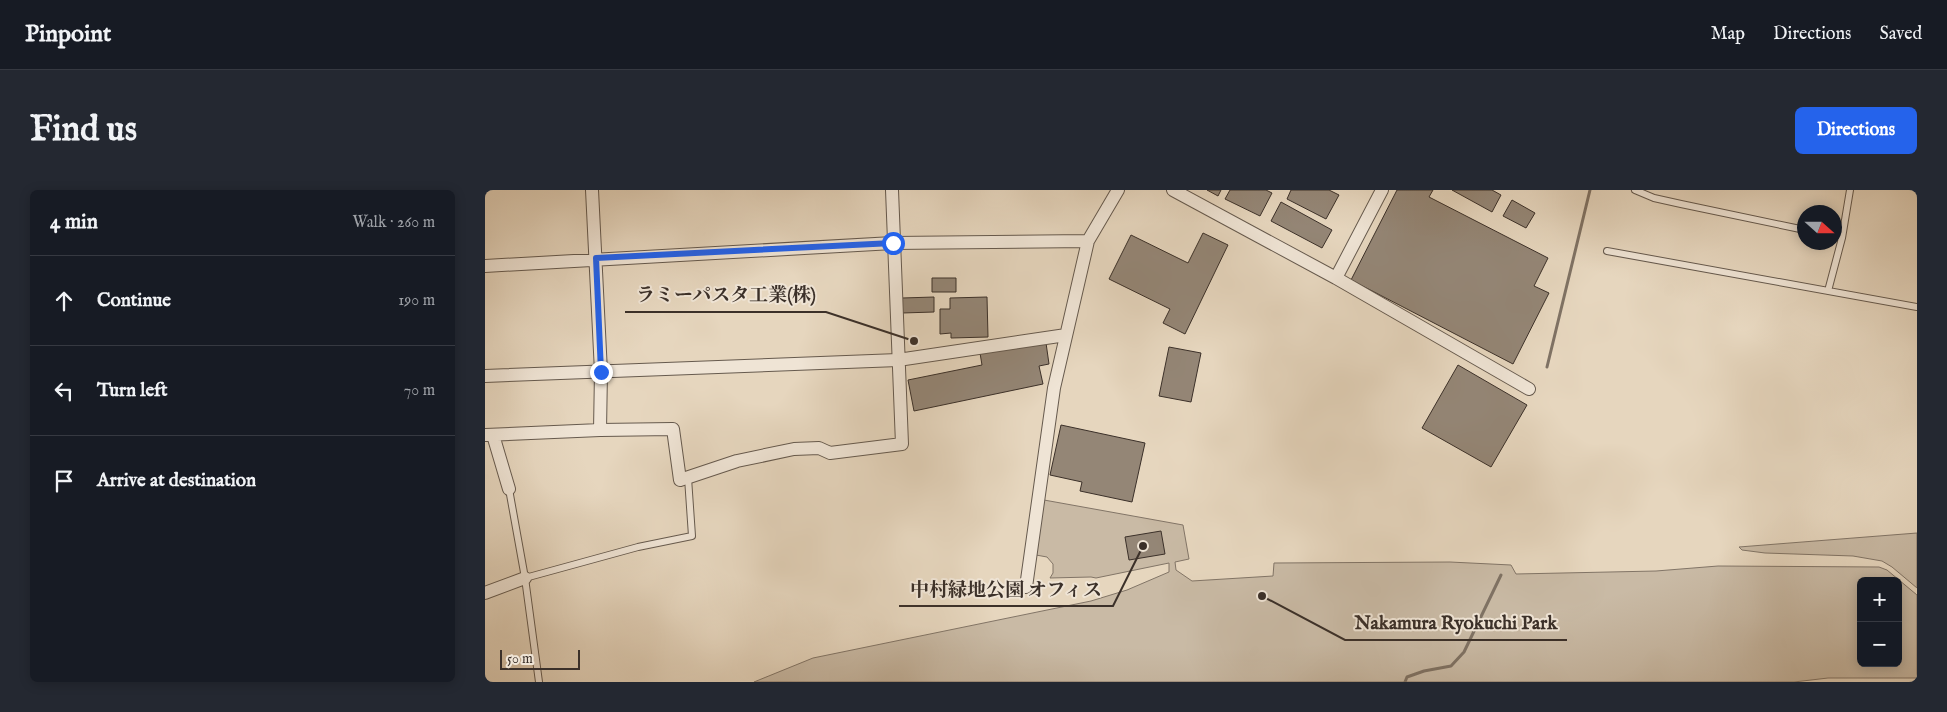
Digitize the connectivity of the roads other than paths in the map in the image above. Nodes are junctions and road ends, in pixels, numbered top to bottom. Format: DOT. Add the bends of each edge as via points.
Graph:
graph roads {
  1 [pos="592,190"];
  2 [pos="891,190"];
  3 [pos="1117,190"];
  4 [pos="1173,190"];
  5 [pos="1382,190"];
  6 [pos="1635,190"];
  7 [pos="1850,190"];
  8 [pos="1797,228"];
  9 [pos="1842,238"];
  10 [pos="1088,241"];
  11 [pos="893,243"];
  12 [pos="1839,250"];
  13 [pos="1607,251"];
  14 [pos="596,258"];
  15 [pos="485,266"];
  16 [pos="1336,278"];
  17 [pos="1828,291"];
  18 [pos="1917,307"];
  19 [pos="1066,335"];
  20 [pos="898,360"];
  21 [pos="601,372"];
  22 [pos="485,376"];
  23 [pos="1529,390"];
  24 [pos="600,430"];
  25 [pos="489,435"];
  26 [pos="688,478"];
  27 [pos="509,488"];
  28 [pos="525,578"];
  29 [pos="1026,587"];
  30 [pos="485,593"];
  31 [pos="539,682"];
  1 -- 14 [label="street"];
  2 -- 11 [label="street"];
  3 -- 10 [label="street"];
  4 -- 16 [label="street"];
  5 -- 16 [label="street"];
  6 -- 8 [label="lane" via="1654,198"];
  7 -- 9 [label="lane"];
  10 -- 11 [label="street"];
  10 -- 19 [label="street"];
  11 -- 14 [label="street"];
  11 -- 20 [label="street"];
  12 -- 17 [label="lane"];
  13 -- 17 [label="lane"];
  14 -- 15 [label="street"];
  14 -- 21 [label="street"];
  16 -- 23 [label="street"];
  17 -- 18 [label="lane"];
  19 -- 20 [label="street"];
  19 -- 29 [label="street" via="1049,413"];
  20 -- 21 [label="street"];
  20 -- 26 [label="street" via="903,444 830,453 819,448 794,449 737,461"];
  21 -- 22 [label="street"];
  21 -- 24 [label="street"];
  24 -- 25 [label="street"];
  24 -- 26 [label="street" via="673,429 680,480"];
  25 -- 27 [label="street"];
  26 -- 28 [label="lane" via="693,536 637,547"];
  27 -- 28 [label="lane"];
  28 -- 30 [label="street"];
  28 -- 31 [label="lane"];
}
